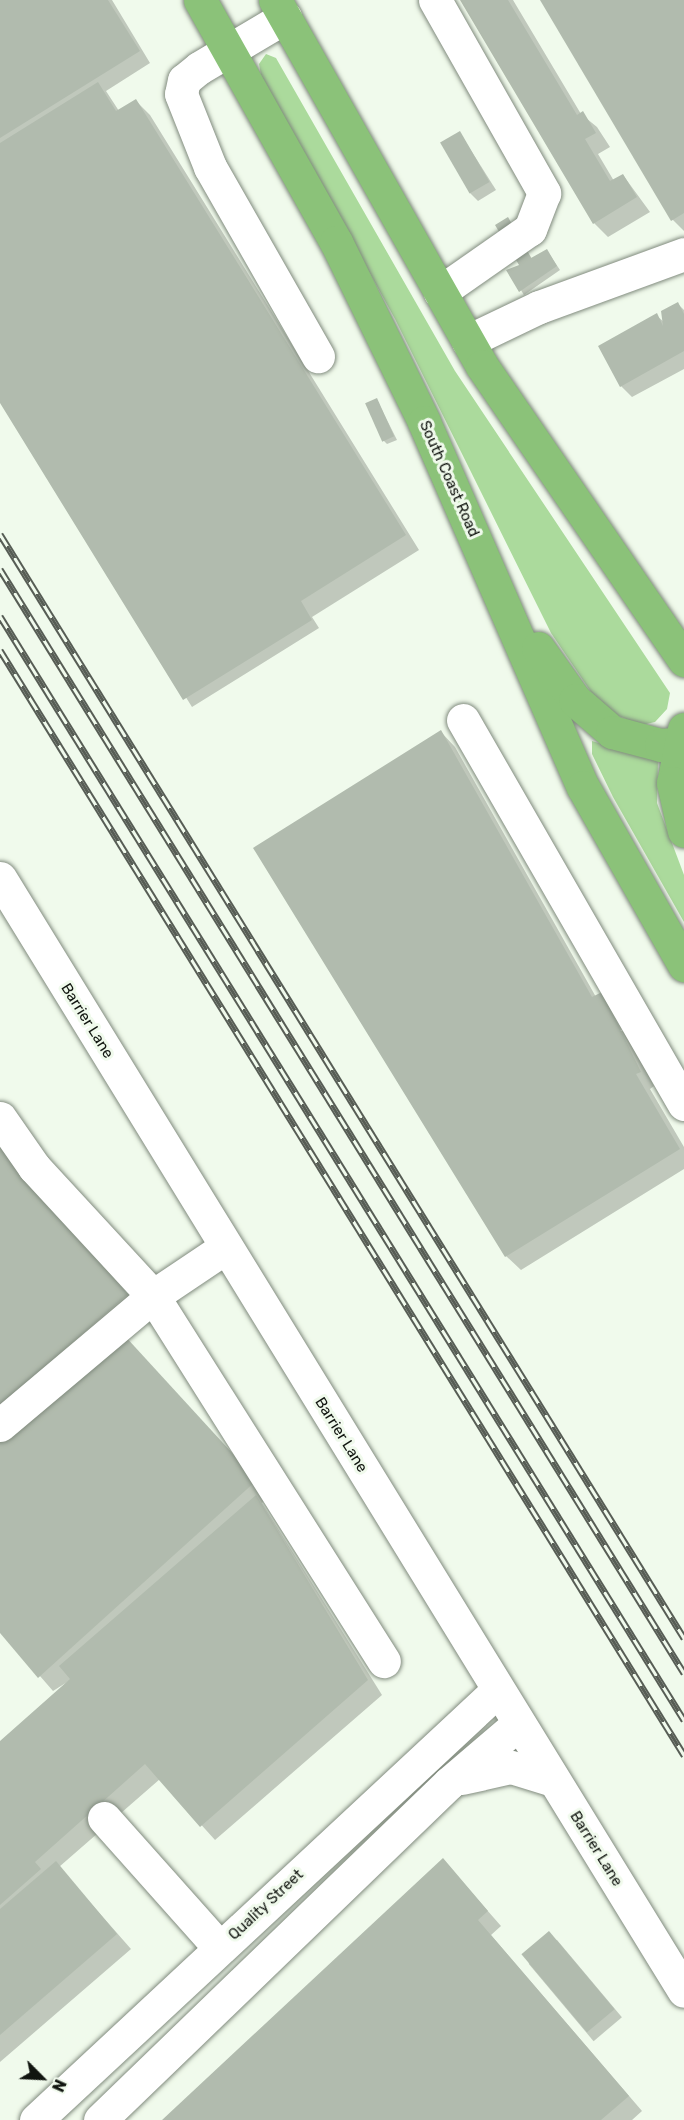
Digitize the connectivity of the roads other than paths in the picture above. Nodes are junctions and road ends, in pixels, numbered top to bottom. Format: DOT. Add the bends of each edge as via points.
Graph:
graph roads {
  1 [pos="200,0"];
  2 [pos="435,0"];
  3 [pos="280,8"];
  4 [pos="229,49"];
  5 [pos="684,254"];
  6 [pos="440,292"];
  7 [pos="468,341"];
  8 [pos="318,356"];
  9 [pos="504,602"];
  10 [pos="684,660"];
  11 [pos="463,720"];
  12 [pos="682,739"];
  13 [pos="684,831"];
  14 [pos="0,878"];
  15 [pos="684,965"];
  16 [pos="684,1104"];
  17 [pos="0,1118"];
  18 [pos="226,1247"];
  19 [pos="153,1296"];
  20 [pos="0,1425"];
  21 [pos="384,1661"];
  22 [pos="498,1690"];
  23 [pos="518,1724"];
  24 [pos="553,1780"];
  25 [pos="449,1784"];
  26 [pos="104,1818"];
  27 [pos="337,1839"];
  28 [pos="362,1868"];
  29 [pos="220,1948"];
  30 [pos="173,1992"];
  31 [pos="684,1992"];
  32 [pos="200,2023"];
  33 [pos="36,2120"];
  34 [pos="99,2120"];
  1 -- 4 [label="highway, South Coast Road"];
  2 -- 6 [label="street" via="544,193 530,229"];
  3 -- 4 [label="street"];
  3 -- 6 [label="highway"];
  4 -- 8 [label="street" via="184,80 184,113"];
  4 -- 9 [label="highway, South Coast Road" via="336,242"];
  5 -- 7 [label="street" via="539,307"];
  6 -- 7 [label="highway"];
  7 -- 10 [label="highway"];
  9 -- 12 [label="highway" via="594,720 638,741"];
  9 -- 15 [label="highway, South Coast Road" via="583,787"];
  11 -- 16 [label="street"];
  12 -- 13 [label="highway" via="673,783"];
  14 -- 18 [label="street, Barrier Lane"];
  17 -- 19 [label="street" via="34,1167"];
  18 -- 19 [label="street"];
  18 -- 22 [label="street, Barrier Lane"];
  19 -- 20 [label="street"];
  19 -- 21 [label="street"];
  22 -- 23 [label="street, Barrier Lane"];
  22 -- 27 [label="street, Quality Street"];
  23 -- 24 [label="street, Barrier Lane"];
  23 -- 25 [label="street"];
  24 -- 25 [label="street" via="511,1767 487,1769"];
  24 -- 31 [label="street, Barrier Lane"];
  25 -- 28 [label="street"];
  26 -- 29 [label="street"];
  27 -- 28 [label="street"];
  27 -- 29 [label="street, Quality Street"];
  28 -- 32 [label="street"];
  29 -- 30 [label="street, Quality Street"];
  30 -- 32 [label="street"];
  30 -- 33 [label="street, Quality Street"];
  32 -- 34 [label="street"];
}
